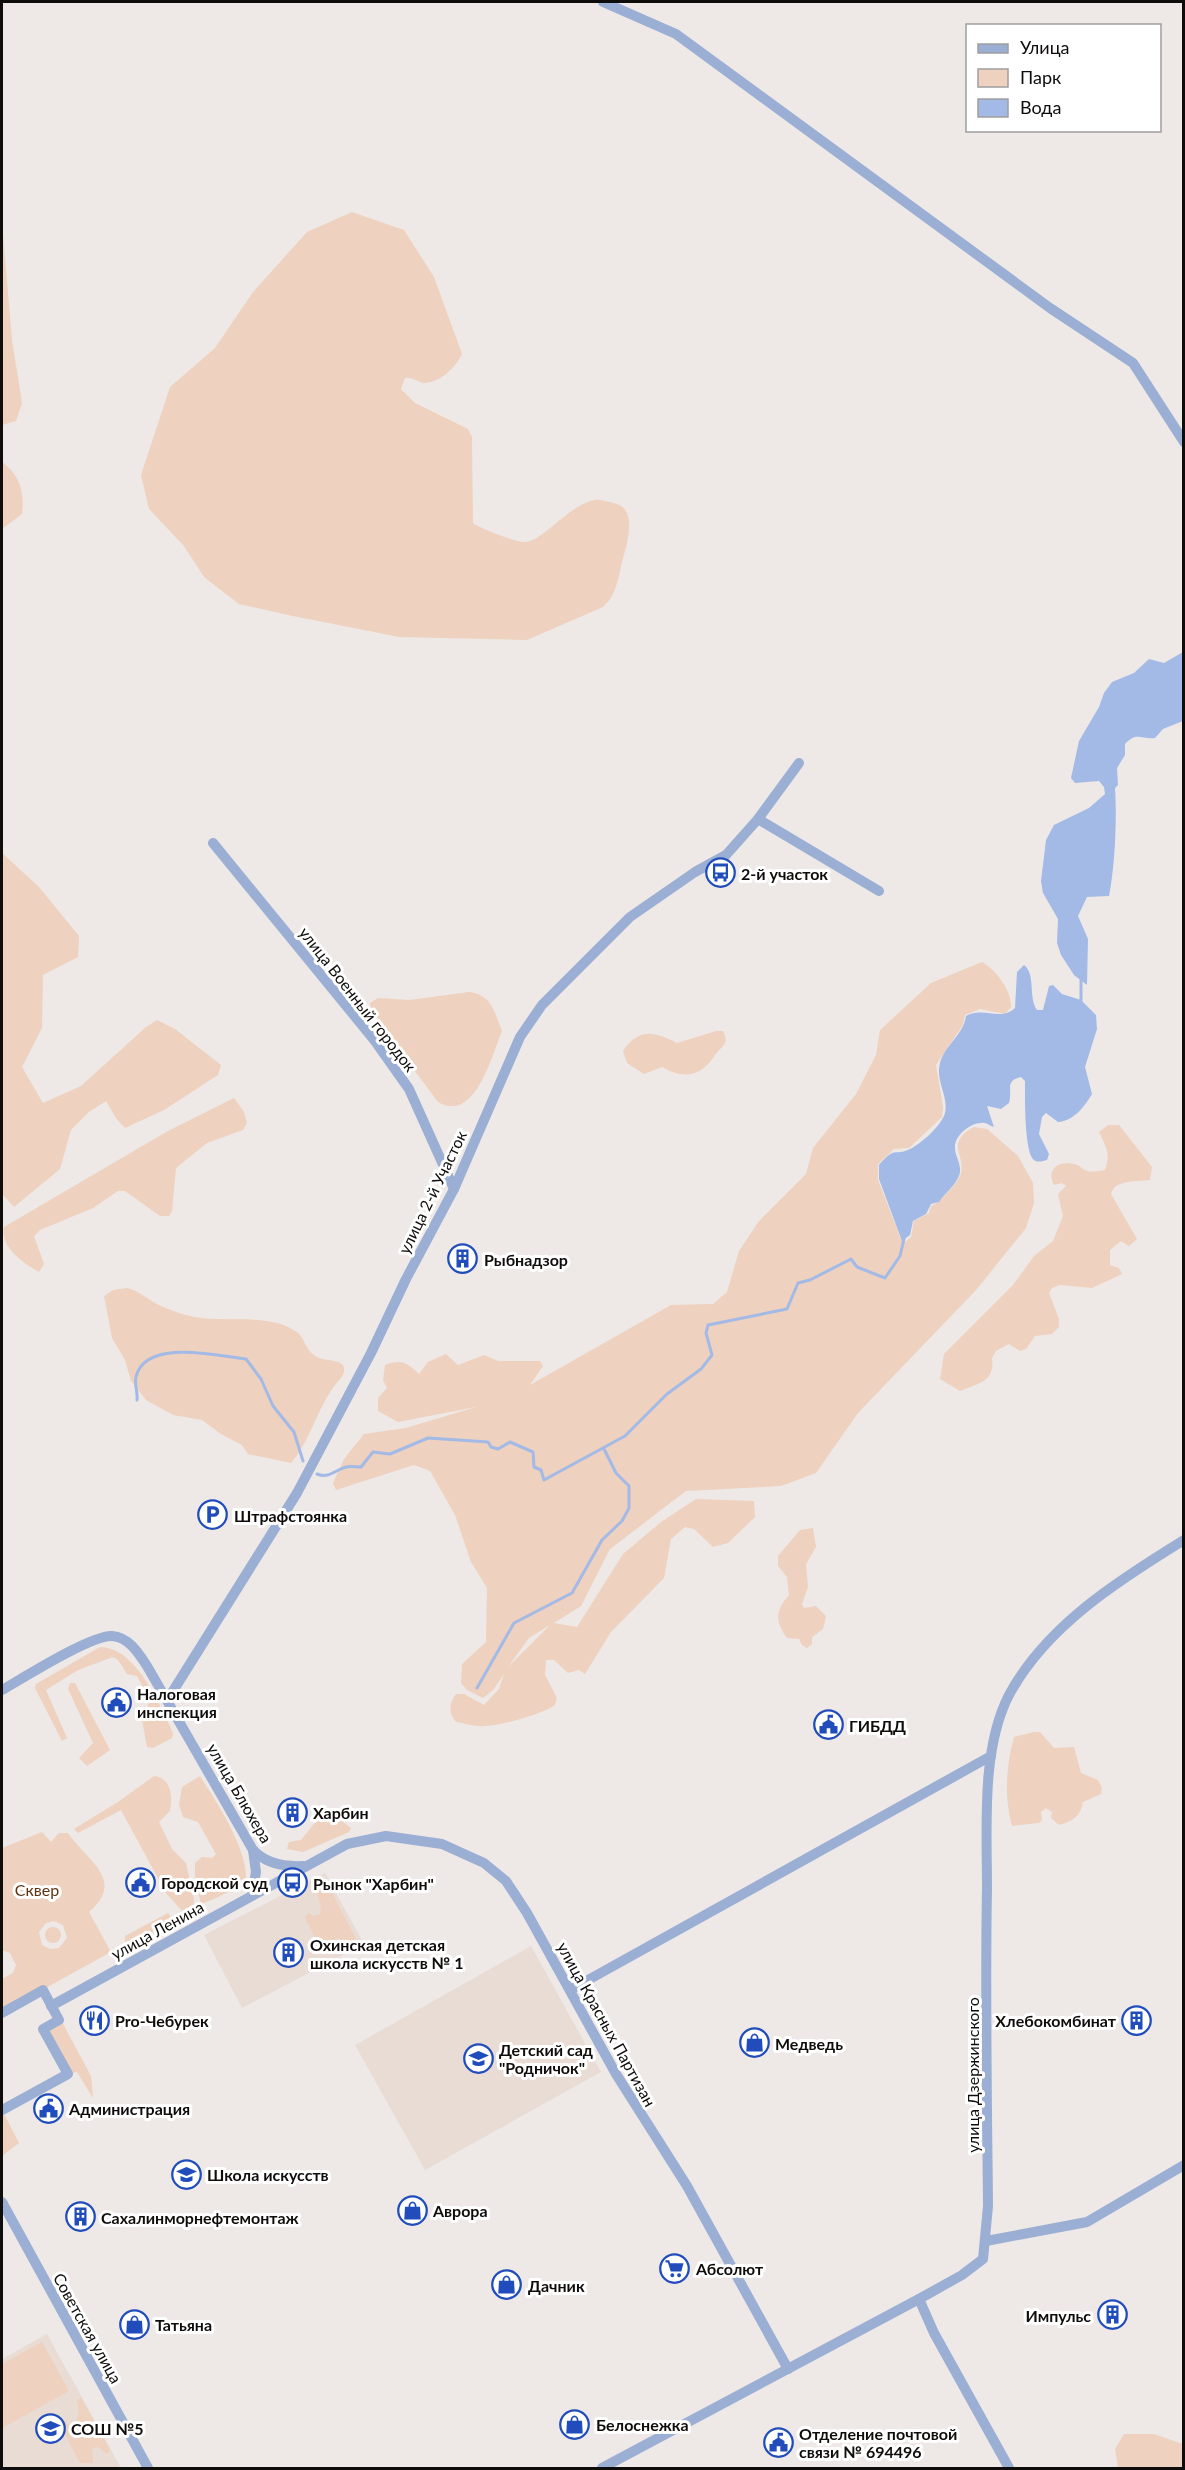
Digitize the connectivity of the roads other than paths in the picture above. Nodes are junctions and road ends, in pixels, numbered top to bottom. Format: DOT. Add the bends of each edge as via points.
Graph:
graph roads {
  1 [pos="603,2"];
  2 [pos="1184,442"];
  3 [pos="799,763"];
  4 [pos="758,819"];
  5 [pos="213,843"];
  6 [pos="879,891"];
  7 [pos="454,1189"];
  8 [pos="1184,1540"];
  9 [pos="2,1690"];
  10 [pos="168,1699"];
  11 [pos="991,1756"];
  12 [pos="254,1850"];
  13 [pos="309,1865"];
  14 [pos="252,1895"];
  15 [pos="570,1990"];
  16 [pos="51,2006"];
  17 [pos="2,2013"];
  18 [pos="2,2110"];
  19 [pos="1184,2165"];
  20 [pos="2,2202"];
  21 [pos="986,2241"];
  22 [pos="920,2299"];
  23 [pos="788,2369"];
  24 [pos="148,2469"];
  25 [pos="602,2469"];
  26 [pos="1009,2469"];
  1 -- 2 [label="street" via="676,34 1050,308 1133,363"];
  3 -- 4 [label="street, улица 2-й Участок"];
  4 -- 6 [label="street"];
  4 -- 7 [label="street, улица 2-й Участок" via="726,855 630,917 542,1005 520,1037"];
  5 -- 7 [label="street, улица Военный городок" via="375,1041 425,1122"];
  7 -- 10 [label="street, улица 2-й Участок" via="297,1493"];
  8 -- 11 [label="street, улица Дзержинского" via="1093,1602 1042,1649 1009,1694 997,1723"];
  9 -- 10 [label="street, улица Блюхера" via="94,1641 112,1636 133,1646"];
  10 -- 12 [label="street, улица Блюхера"];
  11 -- 15 [label="street"];
  11 -- 21 [label="street, улица Дзержинского"];
  12 -- 13 [label="street, улица Блюхера" via="269,1862"];
  12 -- 14 [label="street"];
  13 -- 14 [label="street, улица Ленина"];
  13 -- 15 [label="street, улица Красных Партизан" via="347,1844 386,1836 442,1844 470,1855 513,1890"];
  14 -- 16 [label="street, улица Ленина"];
  15 -- 23 [label="street, улица Красных Партизан" via="645,2123 687,2186"];
  16 -- 17 [label="street" via="43,1990"];
  16 -- 18 [label="street" via="59,2020 43,2029 68,2074"];
  19 -- 21 [label="street" via="1087,2222"];
  20 -- 24 [label="street, Советская улица"];
  21 -- 22 [label="street, улица Дзержинского" via="983,2259"];
  22 -- 23 [label="street, улица Дзержинского"];
  22 -- 26 [label="street" via="934,2333"];
  23 -- 25 [label="street, улица Дзержинского"];
}
